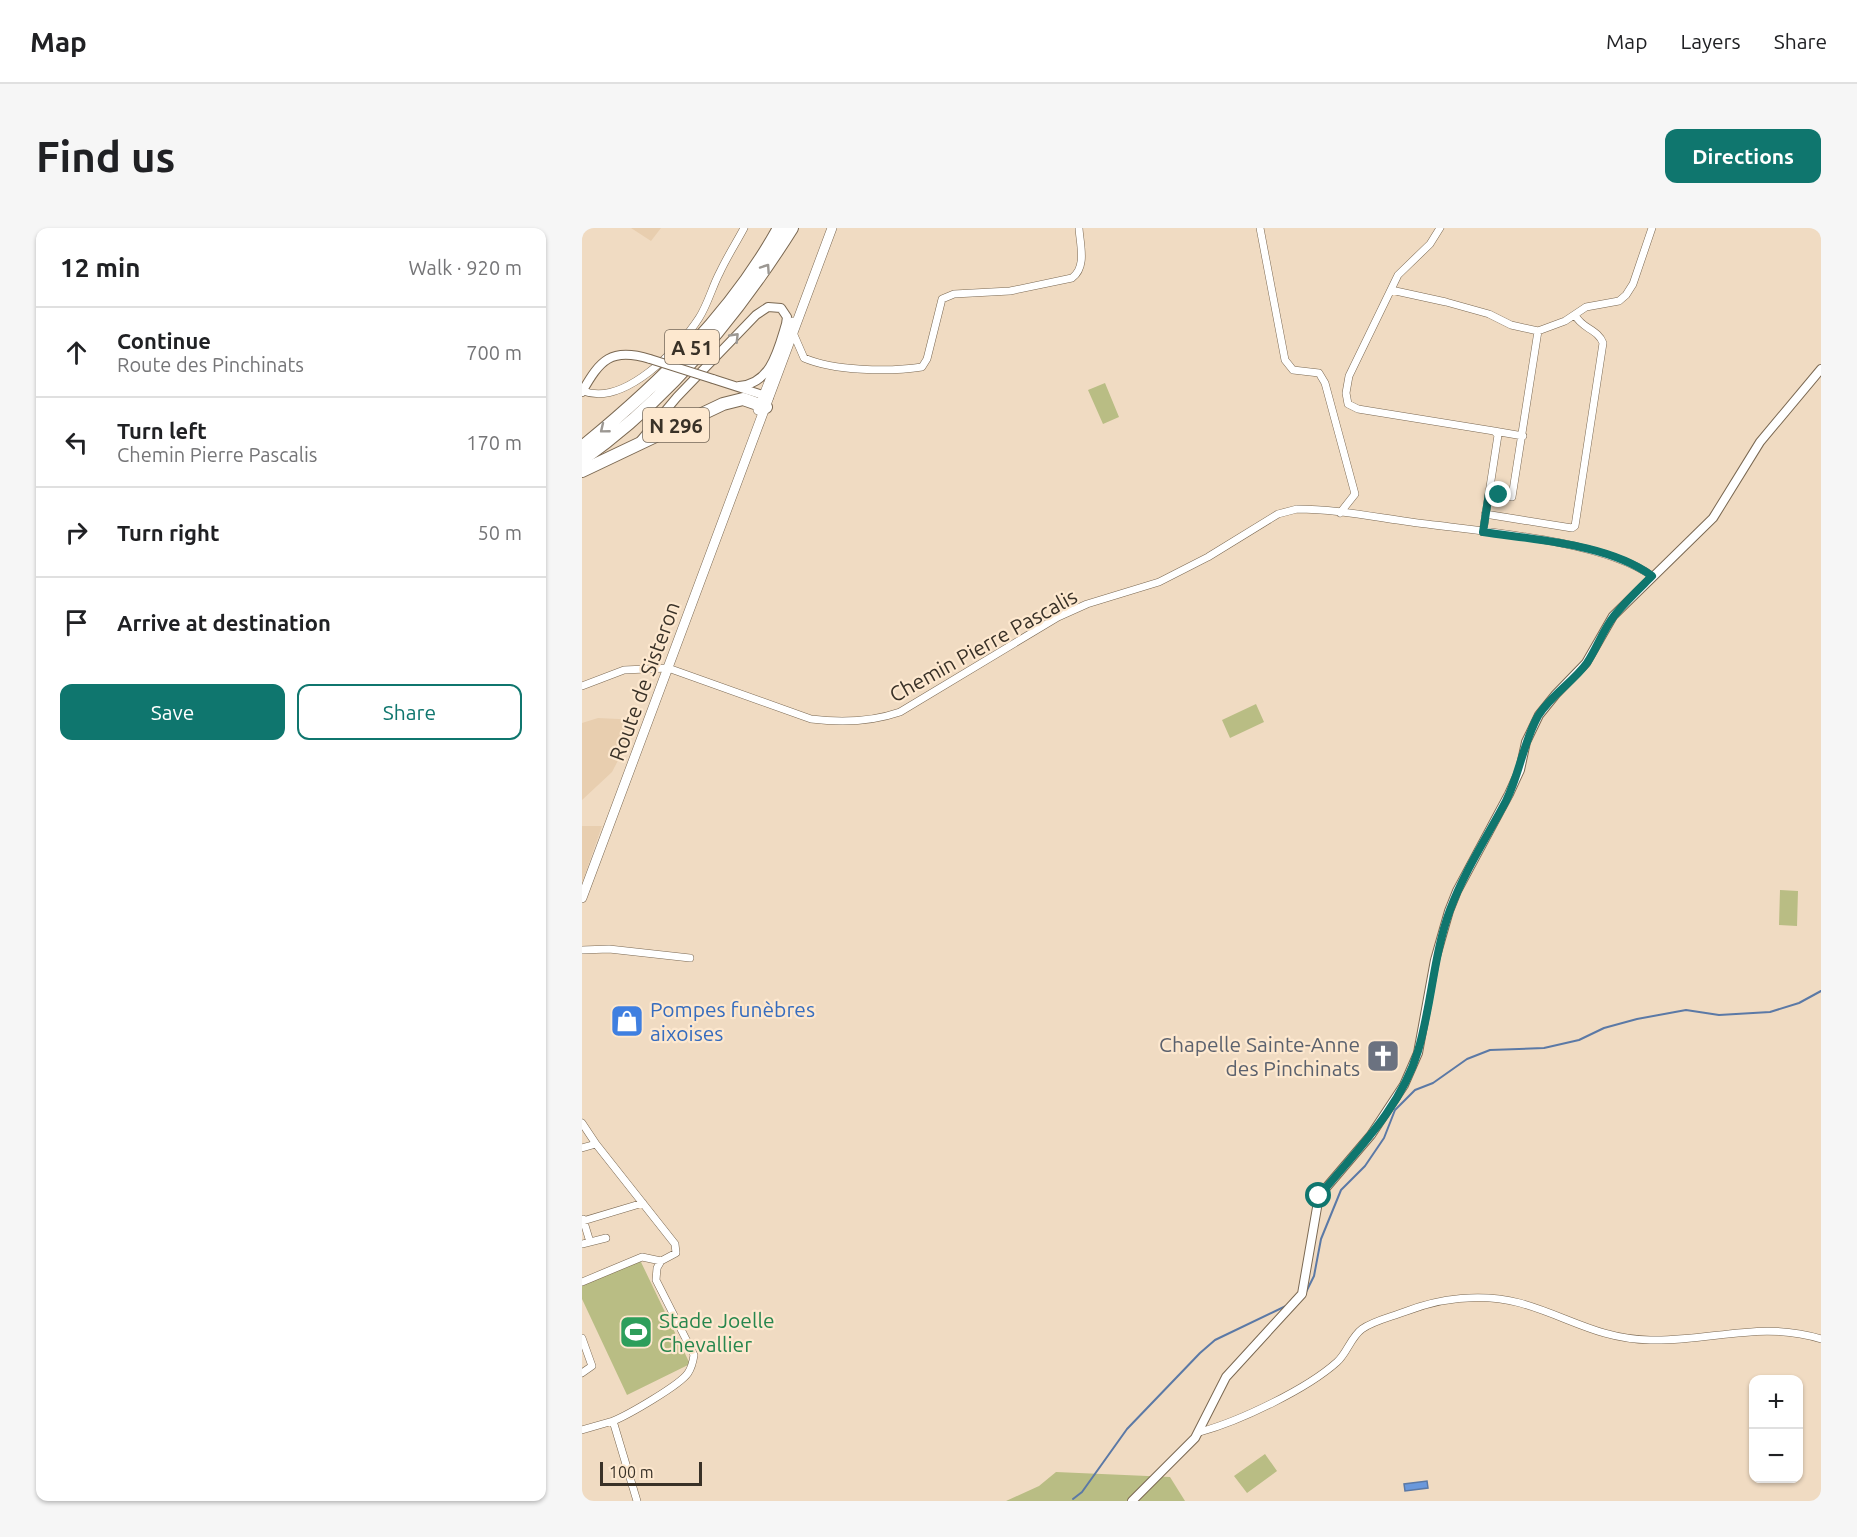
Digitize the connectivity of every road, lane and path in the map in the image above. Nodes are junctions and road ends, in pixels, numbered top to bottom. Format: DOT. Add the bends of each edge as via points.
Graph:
graph roads {
  1 [pos="744,228"];
  2 [pos="779,228"];
  3 [pos="792,228"];
  4 [pos="832,228"];
  5 [pos="1079,228"];
  6 [pos="1260,228"];
  7 [pos="1440,228"];
  8 [pos="1652,228"];
  9 [pos="811,284"];
  10 [pos="1391,290"];
  11 [pos="1575,315"];
  12 [pos="1538,331"];
  13 [pos="794,335"];
  14 [pos="1821,369"];
  15 [pos="739,386"];
  16 [pos="582,392"];
  17 [pos="765,401"];
  18 [pos="1494,431"];
  19 [pos="1523,436"];
  20 [pos="638,442"];
  21 [pos="582,447"];
  22 [pos="582,460"];
  23 [pos="582,471"];
  24 [pos="1489,493"];
  25 [pos="1340,513"];
  26 [pos="1485,514"];
  27 [pos="1483,532"];
  28 [pos="1652,576"];
  29 [pos="668,668"];
  30 [pos="582,686"];
  31 [pos="582,898"];
  32 [pos="582,950"];
  33 [pos="690,958"];
  34 [pos="582,1123"];
  35 [pos="596,1144"];
  36 [pos="582,1148"];
  37 [pos="643,1203"];
  38 [pos="583,1219"];
  39 [pos="606,1238"];
  40 [pos="586,1243"];
  41 [pos="661,1262"];
  42 [pos="582,1282"];
  43 [pos="582,1338"];
  44 [pos="1821,1339"];
  45 [pos="582,1372"];
  46 [pos="613,1421"];
  47 [pos="582,1430"];
  48 [pos="1200,1432"];
  49 [pos="637,1501"];
  50 [pos="1132,1501"];
  1 -- 16 [label="street" via="700,317 669,354 615,392"];
  2 -- 21 [label="highway, A 51, one-way" via="747,277 692,347 633,405"];
  22 -- 3 [label="highway, A 51, one-way" via="644,409 702,353 764,273"];
  4 -- 9 [label="main road, Route de Sisteron"];
  5 -- 13 [label="street" via="1082,264 1072,278 1010,291 954,294 942,299 922,367 902,370 819,364 804,358"];
  6 -- 25 [label="street" via="1285,360 1293,370 1319,373 1325,383 1355,494"];
  7 -- 10 [label="street" via="1430,244 1398,275"];
  8 -- 11 [label="street" via="1626,295"];
  9 -- 13 [label="main road, Route de Sisteron"];
  9 -- 17 [label="main road, Route de Sisteron" via="787,334"];
  10 -- 12 [label="street" via="1457,305"];
  10 -- 18 [label="street" via="1349,376 1348,404 1358,409"];
  11 -- 12 [label="street"];
  11 -- 26 [label="street" via="1583,326 1598,333 1603,343 1575,526"];
  12 -- 19 [label="street"];
  13 -- 17 [label="main road, Route de Sisteron"];
  14 -- 28 [label="street" via="1766,433 1713,518"];
  15 -- 16 [label="street, bridge" via="628,354 610,357 596,368"];
  15 -- 17 [label="street"];
  20 -- 15 [label="street, one-way" via="756,315 768,307 781,308 787,317 786,324 768,372 756,382"];
  17 -- 20 [label="highway, N 296" via="733,401"];
  17 -- 29 [label="main road, Route de Sisteron"];
  18 -- 19 [label="street"];
  18 -- 24 [label="street" via="1498,435"];
  19 -- 24 [label="street" via="1512,497"];
  20 -- 23 [label="highway, N 296"];
  24 -- 26 [label="street"];
  25 -- 27 [label="street, Chemin Pierre Pascalis"];
  25 -- 29 [label="street, Chemin Pierre Pascalis" via="1297,509 1278,514 1159,582 1058,617 900,712 879,719 811,719"];
  26 -- 27 [label="street"];
  27 -- 28 [label="street, Chemin Pierre Pascalis" via="1607,554"];
  28 -- 48 [label="street" via="1613,616 1587,663 1539,715 1509,794 1449,911 1435,960 1418,1053 1404,1085 1371,1135 1319,1196 1299,1298 1226,1377"];
  29 -- 30 [label="street" via="624,670"];
  29 -- 31 [label="main road, Route de Sisteron"];
  32 -- 33 [label="street"];
  34 -- 35 [label="street"];
  35 -- 36 [label="street"];
  35 -- 37 [label="street"];
  37 -- 38 [label="street"];
  37 -- 41 [label="street" via="675,1244 676,1253"];
  38 -- 40 [label="street"];
  39 -- 40 [label="street"];
  41 -- 42 [label="street" via="642,1257"];
  41 -- 46 [label="street" via="656,1280 694,1355 693,1364 687,1375"];
  43 -- 45 [label="street" via="592,1366"];
  44 -- 48 [label="street" via="1795,1331 1756,1330 1660,1340 1627,1338 1594,1332 1509,1301 1442,1300 1362,1329 1340,1359 1312,1380 1227,1423"];
  46 -- 47 [label="street"];
  46 -- 49 [label="street"];
  48 -- 50 [label="street"];
}
